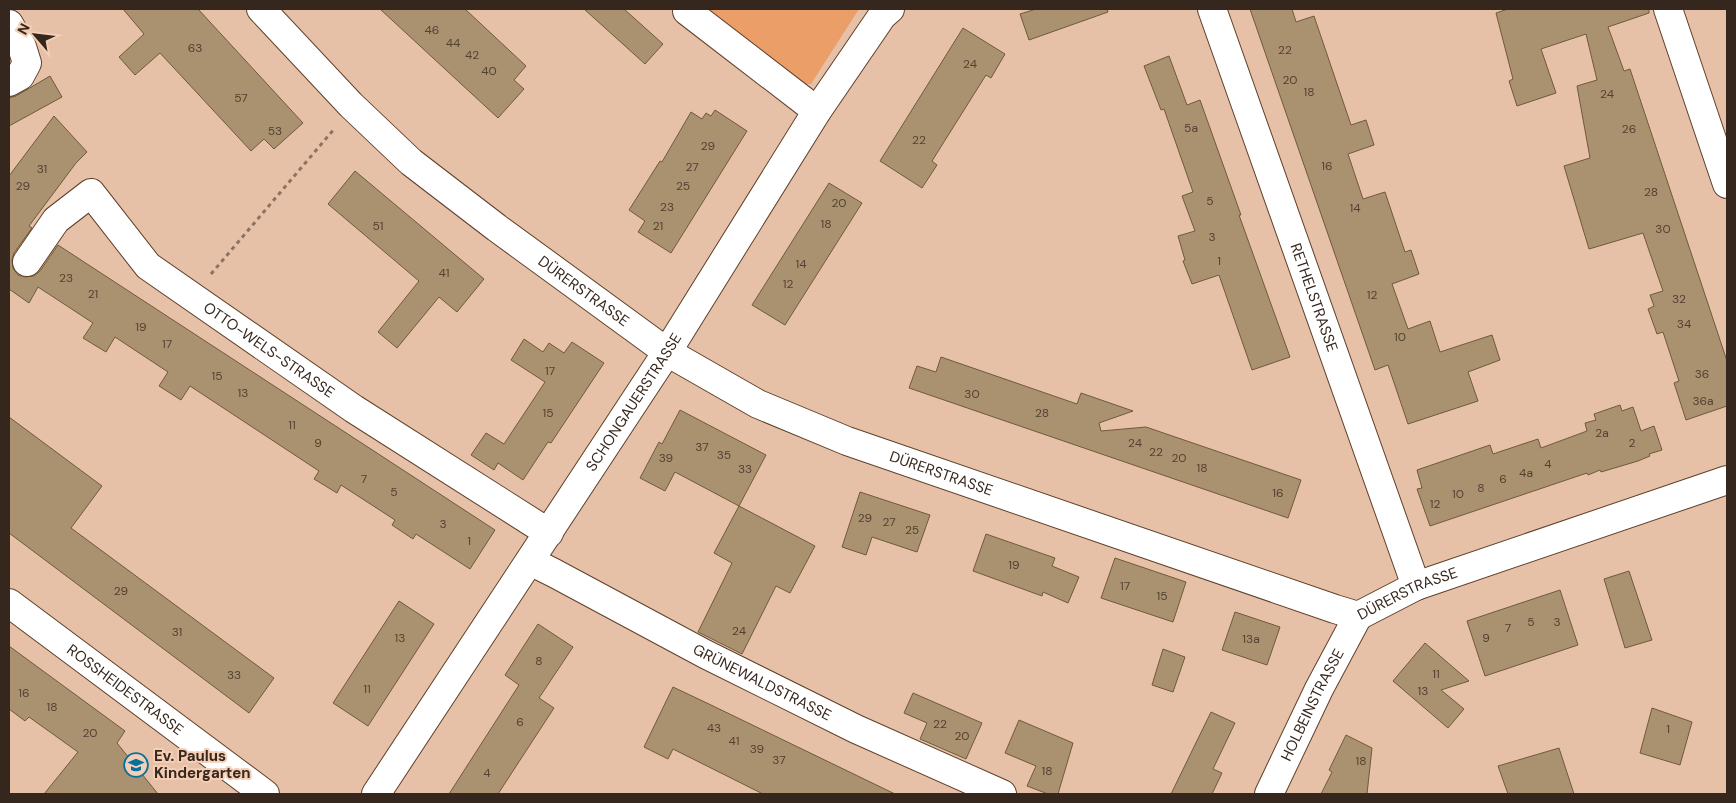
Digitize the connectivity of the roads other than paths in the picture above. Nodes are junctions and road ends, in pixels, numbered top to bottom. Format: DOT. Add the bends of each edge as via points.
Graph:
graph roads {
  1 [pos="261,9"];
  2 [pos="687,9"];
  3 [pos="890,9"];
  4 [pos="1212,9"];
  5 [pos="1668,9"];
  6 [pos="9,24"];
  7 [pos="9,82"];
  8 [pos="817,111"];
  9 [pos="1727,184"];
  10 [pos="27,262"];
  11 [pos="667,352"];
  12 [pos="1727,480"];
  13 [pos="549,533"];
  14 [pos="530,561"];
  15 [pos="1416,586"];
  16 [pos="9,603"];
  17 [pos="1358,616"];
  18 [pos="265,794"];
  19 [pos="376,794"];
  20 [pos="1002,794"];
  21 [pos="1268,794"];
  1 -- 11 [label="street, DÜRERSTRASSE" via="351,105 419,168"];
  2 -- 8 [label="street"];
  3 -- 8 [label="street, SCHONGAUERSTRASSE"];
  4 -- 15 [label="street, RETHELSTRASSE"];
  5 -- 9 [label="street"];
  6 -- 7 [label="street" via="27,63 20,76"];
  8 -- 11 [label="street, SCHONGAUERSTRASSE"];
  10 -- 13 [label="street, OTTO-WELS-STRASSE" via="56,220 91,193 148,266 354,409"];
  11 -- 13 [label="street, SCHONGAUERSTRASSE"];
  11 -- 17 [label="street, DÜRERSTRASSE" via="758,404 847,441"];
  12 -- 15 [label="street, DÜRERSTRASSE"];
  13 -- 14 [label="street, SCHONGAUERSTRASSE"];
  14 -- 19 [label="street, SCHONGAUERSTRASSE"];
  14 -- 20 [label="street, GRÜNEWALDSTRASSE" via="794,698"];
  15 -- 17 [label="street, DÜRERSTRASSE"];
  16 -- 18 [label="street, ROSSHEIDESTRASSE"];
  17 -- 21 [label="street, HOLBEINSTRASSE"];
}
